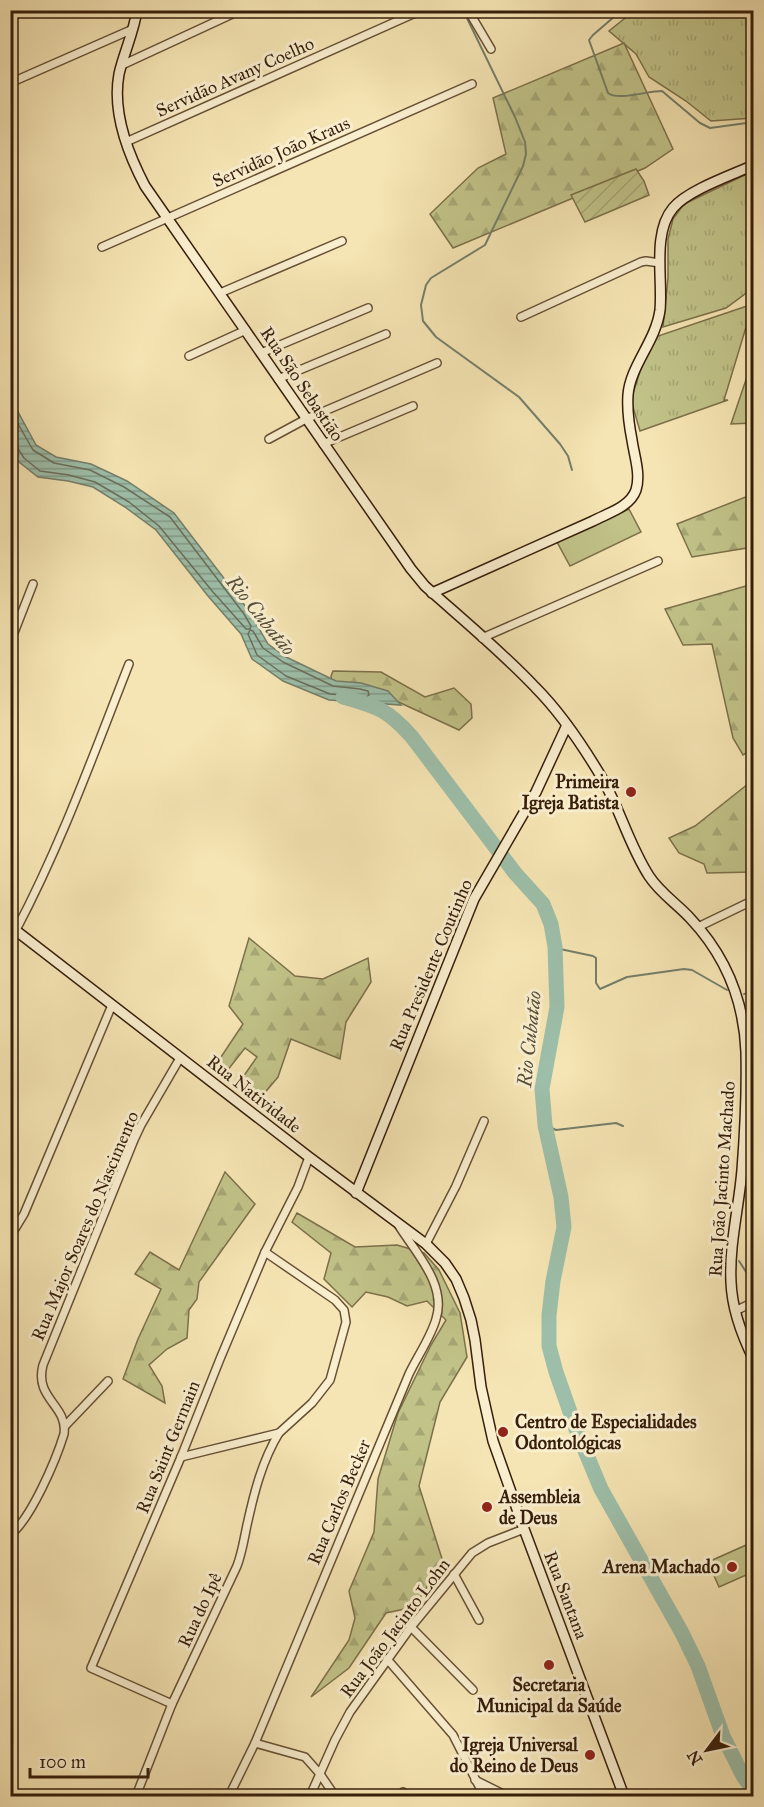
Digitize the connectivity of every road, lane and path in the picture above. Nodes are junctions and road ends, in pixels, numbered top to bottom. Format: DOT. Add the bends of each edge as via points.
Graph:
graph roads {
  1 [pos="137,10"];
  2 [pos="241,10"];
  3 [pos="423,10"];
  4 [pos="468,10"];
  5 [pos="133,29"];
  6 [pos="491,49"];
  7 [pos="122,65"];
  8 [pos="10,83"];
  9 [pos="472,84"];
  10 [pos="126,142"];
  11 [pos="753,165"];
  12 [pos="167,219"];
  13 [pos="342,241"];
  14 [pos="102,247"];
  15 [pos="660,263"];
  16 [pos="220,293"];
  17 [pos="368,308"];
  18 [pos="521,317"];
  19 [pos="246,330"];
  20 [pos="386,334"];
  21 [pos="261,353"];
  22 [pos="189,356"];
  23 [pos="437,363"];
  24 [pos="278,379"];
  25 [pos="413,406"];
  26 [pos="306,419"];
  27 [pos="269,439"];
  28 [pos="323,444"];
  29 [pos="658,561"];
  30 [pos="33,584"];
  31 [pos="432,593"];
  32 [pos="482,638"];
  33 [pos="10,643"];
  34 [pos="129,664"];
  35 [pos="567,725"];
  36 [pos="753,900"];
  37 [pos="698,927"];
  38 [pos="13,928"];
  39 [pos="112,1005"];
  40 [pos="180,1058"];
  41 [pos="750,1100"];
  42 [pos="484,1121"];
  43 [pos="309,1157"];
  44 [pos="356,1193"];
  45 [pos="396,1222"];
  46 [pos="10,1237"];
  47 [pos="426,1244"];
  48 [pos="265,1252"];
  49 [pos="464,1298"];
  50 [pos="753,1302"];
  51 [pos="735,1311"];
  52 [pos="753,1360"];
  53 [pos="108,1381"];
  54 [pos="65,1426"];
  55 [pos="279,1433"];
  56 [pos="181,1457"];
  57 [pos="524,1529"];
  58 [pos="10,1535"];
  59 [pos="454,1574"];
  60 [pos="479,1620"];
  61 [pos="411,1627"];
  62 [pos="387,1659"];
  63 [pos="472,1690"];
  64 [pos="172,1704"];
  65 [pos="255,1743"];
  66 [pos="320,1774"];
  67 [pos="475,1780"];
  68 [pos="136,1797"];
  69 [pos="229,1797"];
  70 [pos="310,1797"];
  71 [pos="335,1797"];
  72 [pos="484,1797"];
  73 [pos="507,1797"];
  74 [pos="624,1797"];
  1 -- 5 [label="main road, Rua São Sebastião"];
  2 -- 7 [label="street"];
  3 -- 10 [label="street, Servidão Avany Coelho"];
  4 -- 6 [label="street"];
  5 -- 7 [label="main road, Rua São Sebastião"];
  5 -- 8 [label="street"];
  7 -- 10 [label="main road, Rua São Sebastião" via="117,95"];
  9 -- 12 [label="street, Servidão João Kraus"];
  10 -- 12 [label="main road, Rua São Sebastião" via="145,186"];
  11 -- 15 [label="main road" via="688,195 674,207 663,230"];
  12 -- 14 [label="street, Servidão João Kraus"];
  12 -- 16 [label="main road, Rua São Sebastião"];
  13 -- 16 [label="street"];
  15 -- 18 [label="street" via="641,262"];
  15 -- 31 [label="main road" via="657,325 629,389 629,419 638,477 633,496 619,508"];
  16 -- 19 [label="main road, Rua São Sebastião"];
  17 -- 21 [label="street"];
  19 -- 21 [label="main road, Rua São Sebastião"];
  19 -- 22 [label="street"];
  20 -- 24 [label="street"];
  21 -- 24 [label="main road, Rua São Sebastião"];
  23 -- 26 [label="street"];
  24 -- 26 [label="main road, Rua São Sebastião"];
  25 -- 28 [label="street"];
  26 -- 27 [label="street"];
  26 -- 28 [label="main road, Rua São Sebastião"];
  28 -- 31 [label="main road, Rua São Sebastião" via="402,558"];
  29 -- 32 [label="street"];
  30 -- 33 [label="street"];
  31 -- 32 [label="main road, Rua São Sebastião"];
  32 -- 35 [label="main road, Rua São Sebastião" via="536,687"];
  34 -- 38 [label="street" via="74,804 36,890"];
  35 -- 37 [label="main road, Rua João Jacinto Machado" via="601,777 650,878"];
  35 -- 44 [label="main road, Rua Presidente Coutinho" via="536,792 469,910"];
  36 -- 37 [label="street"];
  37 -- 41 [label="main road, Rua João Jacinto Machado" via="718,954 738,1002"];
  38 -- 39 [label="main road, Rua Natividade"];
  39 -- 40 [label="main road, Rua Natividade"];
  39 -- 46 [label="street" via="24,1214"];
  40 -- 43 [label="main road, Rua Natividade"];
  40 -- 54 [label="street, Rua Major Soares do Nascimento" via="134,1140 43,1365 44,1388"];
  41 -- 51 [label="main road, Rua João Jacinto Machado" via="731,1267"];
  42 -- 47 [label="street"];
  43 -- 44 [label="main road, Rua Natividade"];
  43 -- 48 [label="street, Rua Saint Germain"];
  44 -- 45 [label="main road, Rua Natividade"];
  45 -- 47 [label="main road, Rua Natividade"];
  45 -- 65 [label="street, Rua Carlos Becker" via="434,1282 436,1320 409,1374"];
  47 -- 49 [label="main road, Rua Natividade" via="446,1263"];
  48 -- 55 [label="street" via="335,1300 346,1316 328,1383"];
  48 -- 56 [label="street, Rua Saint Germain"];
  49 -- 57 [label="main road, Rua Santana" via="476,1340 488,1424"];
  50 -- 51 [label="street"];
  51 -- 52 [label="main road, Rua João Jacinto Machado"];
  53 -- 54 [label="street"];
  54 -- 58 [label="street" via="36,1501"];
  55 -- 56 [label="street"];
  55 -- 64 [label="street, Rua do Ipê" via="262,1468 242,1554"];
  56 -- 64 [label="street, Rua Saint Germain" via="91,1668"];
  57 -- 59 [label="street, Rua João Jacinto Lohn" via="482,1546"];
  57 -- 74 [label="main road, Rua Santana"];
  59 -- 60 [label="street"];
  59 -- 61 [label="street, Rua João Jacinto Lohn"];
  61 -- 62 [label="street, Rua João Jacinto Lohn"];
  61 -- 63 [label="street"];
  62 -- 66 [label="street, Rua João Jacinto Lohn" via="350,1712"];
  62 -- 67 [label="street" via="453,1735"];
  64 -- 68 [label="street, Rua do Ipê"];
  65 -- 66 [label="street" via="300,1755"];
  65 -- 69 [label="street, Rua Carlos Becker"];
  66 -- 70 [label="street, Rua João Jacinto Lohn"];
  66 -- 71 [label="street"];
  67 -- 72 [label="street"];
  67 -- 73 [label="street"];
}
